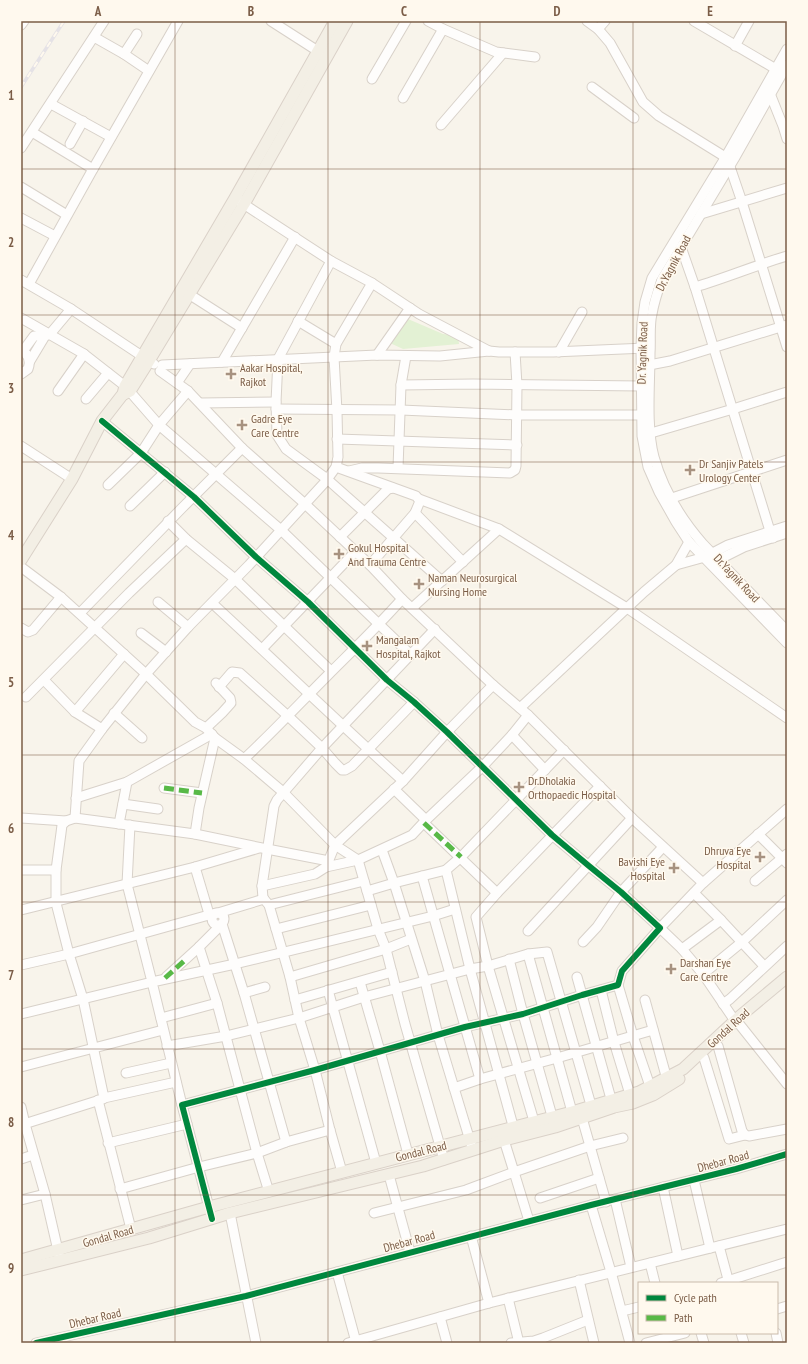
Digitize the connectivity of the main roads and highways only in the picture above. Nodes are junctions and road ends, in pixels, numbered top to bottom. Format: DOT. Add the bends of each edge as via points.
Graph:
graph roads {
  1 [pos="335,21"];
  2 [pos="347,21"];
  3 [pos="322,54"];
  4 [pos="21,560"];
  5 [pos="787,976"];
  6 [pos="787,986"];
  7 [pos="738,1023"];
  8 [pos="667,1082"];
  9 [pos="515,1132"];
  10 [pos="59,1255"];
  11 [pos="21,1260"];
  12 [pos="21,1270"];
  1 -- 3 [label="main road"];
  2 -- 3 [label="main road"];
  3 -- 4 [label="main road" via="240,201 185,292 154,364 126,390 102,421 72,479"];
  5 -- 7 [label="main road, Gondal Road"];
  6 -- 7 [label="main road, Gondal Road"];
  7 -- 8 [label="main road, Gondal Road"];
  7 -- 8 [label="main road, Gondal Road" via="690,1072"];
  8 -- 9 [label="main road, Gondal Road" via="631,1099"];
  9 -- 10 [label="main road, Gondal Road" via="440,1146 210,1207 131,1230"];
  9 -- 10 [label="main road, Gondal Road" via="504,1140 474,1151 389,1175 230,1213 149,1238"];
  10 -- 11 [label="main road, Gondal Road"];
  10 -- 12 [label="main road, Gondal Road"];
}
